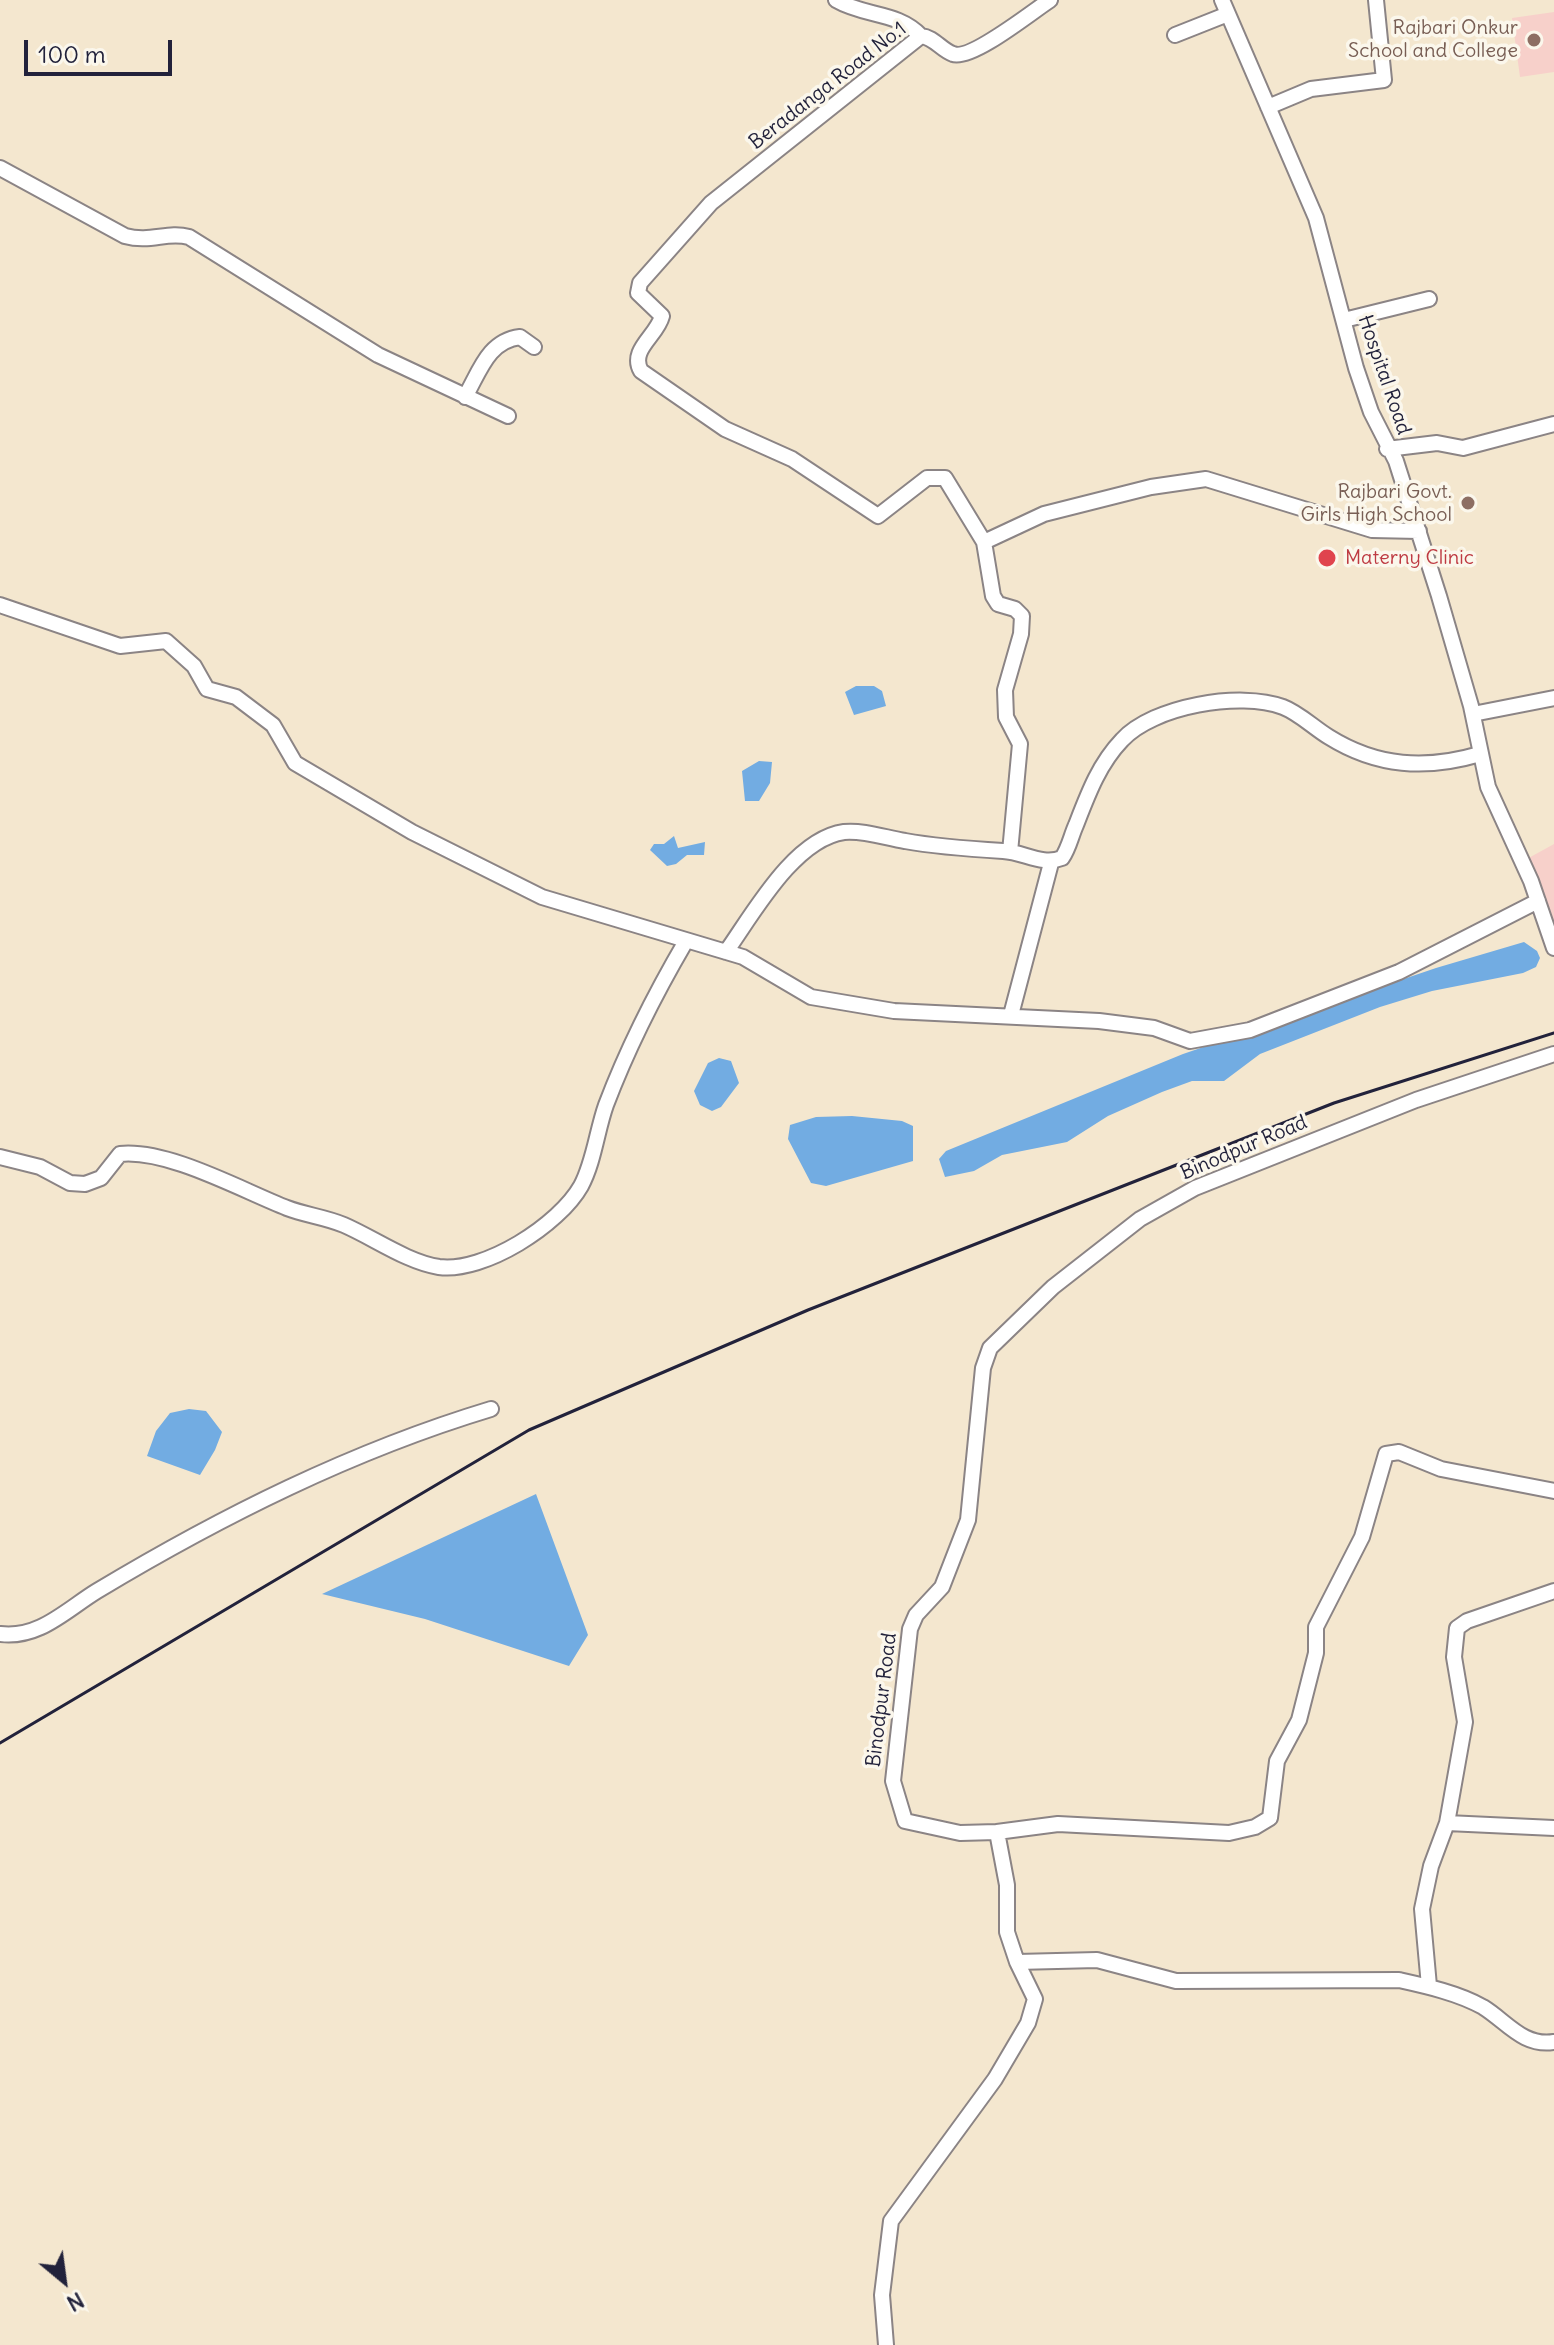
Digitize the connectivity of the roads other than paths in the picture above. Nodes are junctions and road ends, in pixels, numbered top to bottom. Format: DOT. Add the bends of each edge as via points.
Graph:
graph roads {
  1 [pos="836,0"];
  2 [pos="1050,0"];
  3 [pos="1222,0"];
  4 [pos="1376,0"];
  5 [pos="1228,14"];
  6 [pos="1175,35"];
  7 [pos="921,36"];
  8 [pos="1268,107"];
  9 [pos="0,168"];
  10 [pos="1429,299"];
  11 [pos="1344,320"];
  12 [pos="534,347"];
  13 [pos="465,397"];
  14 [pos="508,416"];
  15 [pos="1554,424"];
  16 [pos="1387,449"];
  17 [pos="1419,531"];
  18 [pos="984,542"];
  19 [pos="0,605"];
  20 [pos="1554,698"];
  21 [pos="1473,714"];
  22 [pos="1480,754"];
  23 [pos="1010,852"];
  24 [pos="1051,863"];
  25 [pos="1538,901"];
  26 [pos="686,941"];
  27 [pos="1554,948"];
  28 [pos="726,952"];
  29 [pos="1011,1015"];
  30 [pos="1554,1054"];
  31 [pos="0,1157"];
  32 [pos="491,1409"];
  33 [pos="1554,1491"];
  34 [pos="1554,1591"];
  35 [pos="0,1634"];
  36 [pos="1447,1823"];
  37 [pos="1554,1828"];
  38 [pos="997,1832"];
  39 [pos="1017,1962"];
  40 [pos="1429,1986"];
  41 [pos="1554,2042"];
  42 [pos="886,2345"];
  1 -- 7 [label="street" via="897,17"];
  2 -- 7 [label="street, Beradanga Road No.1" via="961,54"];
  3 -- 5 [label="street, Hospital Road"];
  4 -- 8 [label="street" via="1384,80 1311,89"];
  5 -- 6 [label="street"];
  5 -- 8 [label="street, Hospital Road"];
  7 -- 18 [label="street, Beradanga Road No.1" via="711,203 682,232 638,289 641,299 662,316 636,363 725,429 792,459 878,516 932,475 945,478"];
  8 -- 11 [label="street, Hospital Road" via="1316,218"];
  9 -- 13 [label="street" via="125,236 145,241 189,237 378,355"];
  10 -- 11 [label="street"];
  11 -- 16 [label="street, Hospital Road"];
  12 -- 13 [label="street" via="520,337 504,339 492,349"];
  13 -- 14 [label="street"];
  15 -- 16 [label="street" via="1463,448 1437,443"];
  16 -- 17 [label="street, Hospital Road" via="1396,461"];
  17 -- 18 [label="street" via="1372,530 1206,479 1044,514"];
  17 -- 21 [label="street, Hospital Road"];
  18 -- 23 [label="street" via="993,596 1022,616 1005,700 1006,717 1020,744"];
  19 -- 26 [label="street" via="120,646 166,641 194,666 207,689 236,697 273,725 295,763 412,832 542,897"];
  20 -- 21 [label="street"];
  21 -- 22 [label="street, Hospital Road"];
  22 -- 24 [label="street" via="1446,764 1380,760 1353,752 1283,707 1229,702 1171,708 1122,739 1095,776 1068,850"];
  22 -- 25 [label="street, Hospital Road" via="1488,787"];
  23 -- 24 [label="street"];
  23 -- 28 [label="street" via="857,832 831,835 778,878"];
  24 -- 29 [label="street"];
  25 -- 27 [label="street, Hospital Road"];
  25 -- 29 [label="street" via="1399,972 1250,1030 1190,1041 1154,1028"];
  26 -- 28 [label="street"];
  26 -- 31 [label="street" via="645,1012 606,1106 582,1185 558,1217 525,1240 461,1267 438,1267 311,1212 291,1210 174,1163 120,1154 101,1178 85,1184"];
  28 -- 29 [label="street" via="811,997 894,1011"];
  30 -- 38 [label="street, Binodpur Road" via="1416,1100 1195,1188 1140,1219 1065,1277 990,1348 983,1368 968,1520 942,1587 910,1629 893,1781 905,1821 960,1833"];
  32 -- 35 [label="street" via="350,1459 159,1554 33,1633"];
  33 -- 38 [label="street" via="1441,1469 1399,1452 1386,1454 1362,1537 1316,1627 1316,1653 1299,1720 1277,1761 1270,1818 1263,1823 1229,1833 1200,1834 1058,1824"];
  34 -- 36 [label="street" via="1457,1628 1454,1657 1465,1722"];
  36 -- 37 [label="street"];
  36 -- 40 [label="street" via="1422,1909"];
  38 -- 39 [label="street" via="1007,1885 1007,1932"];
  39 -- 40 [label="street" via="1097,1960 1176,1981 1399,1980"];
  39 -- 42 [label="street" via="1035,1999 1028,2023 995,2079 891,2221 882,2295"];
  40 -- 41 [label="street" via="1483,2007 1526,2039"];
}
